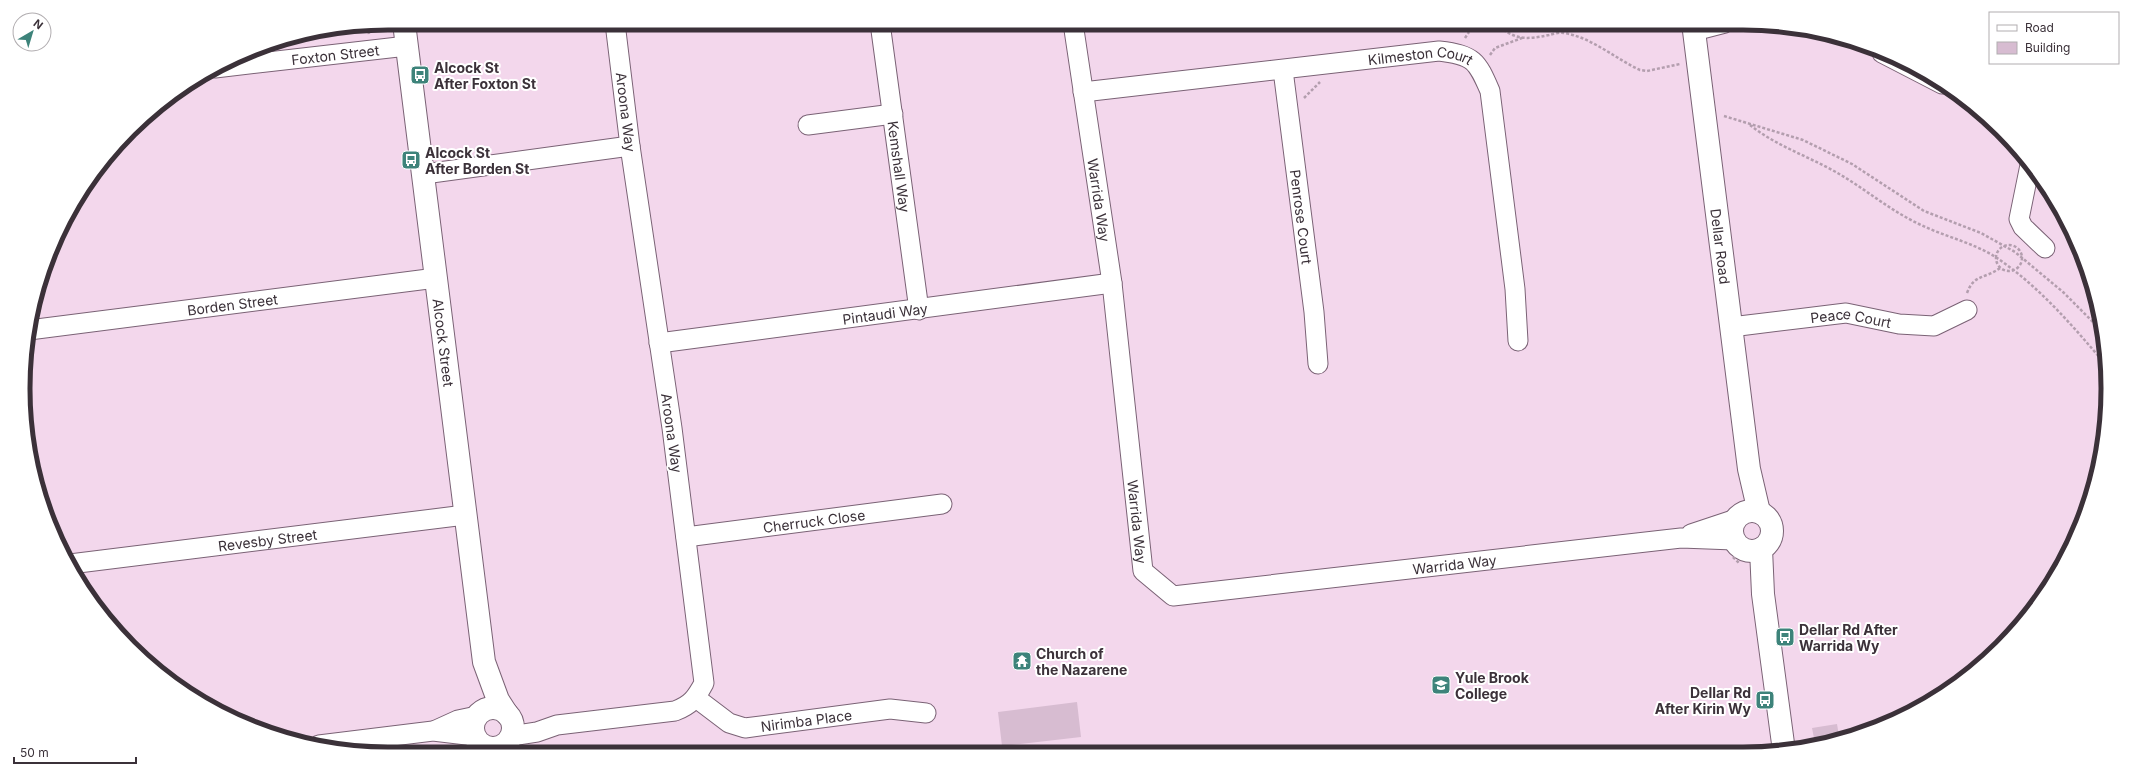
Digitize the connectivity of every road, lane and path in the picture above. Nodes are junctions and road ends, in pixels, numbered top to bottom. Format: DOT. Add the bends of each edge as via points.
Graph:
graph roads {
  1 [pos="405,30"];
  2 [pos="616,30"];
  3 [pos="881,30"];
  4 [pos="1074,30"];
  5 [pos="1504,30"];
  6 [pos="1693,30"];
  7 [pos="1522,38"];
  8 [pos="407,46"];
  9 [pos="1684,63"];
  10 [pos="232,66"];
  11 [pos="1480,68"];
  12 [pos="1283,70"];
  13 [pos="1083,92"];
  14 [pos="1722,108"];
  15 [pos="893,114"];
  16 [pos="1748,123"];
  17 [pos="808,125"];
  18 [pos="630,146"];
  19 [pos="2029,172"];
  20 [pos="424,174"];
  21 [pos="2004,246"];
  22 [pos="2045,248"];
  23 [pos="2022,257"];
  24 [pos="1996,258"];
  25 [pos="2001,268"];
  26 [pos="2014,270"];
  27 [pos="436,278"];
  28 [pos="1112,282"];
  29 [pos="919,310"];
  30 [pos="1968,310"];
  31 [pos="2095,325"];
  32 [pos="1731,327"];
  33 [pos="35,329"];
  34 [pos="1518,341"];
  35 [pos="659,343"];
  36 [pos="2099,357"];
  37 [pos="1318,364"];
  38 [pos="942,504"];
  39 [pos="465,515"];
  40 [pos="1746,531"];
  41 [pos="686,537"];
  42 [pos="76,563"];
  43 [pos="484,662"];
  44 [pos="696,698"];
  45 [pos="926,713"];
  46 [pos="510,732"];
  47 [pos="481,734"];
  48 [pos="336,743"];
  49 [pos="1783,745"];
  1 -- 8 [label="main road, Alcock Street"];
  2 -- 18 [label="street, Aroona Way"];
  3 -- 15 [label="street, Kemshall Way"];
  4 -- 13 [label="street, Warrida Way"];
  5 -- 7 [label="path"];
  6 -- 32 [label="main road, Dellar Road"];
  7 -- 9 [label="path" via="1532,39 1563,32 1582,39 1640,70 1647,71"];
  7 -- 11 [label="path" via="1495,48"];
  8 -- 10 [label="street, Foxton Street"];
  8 -- 20 [label="main road, Alcock Street"];
  11 -- 12 [label="street, Kilmeston Court" via="1466,56 1439,51"];
  11 -- 34 [label="street, Kilmeston Court" via="1490,91 1515,289"];
  12 -- 13 [label="street, Kilmeston Court"];
  12 -- 37 [label="street, Penrose Court" via="1314,312"];
  13 -- 28 [label="street, Warrida Way"];
  14 -- 16 [label="path" via="1723,116"];
  15 -- 17 [label="street"];
  15 -- 29 [label="street, Kemshall Way"];
  16 -- 21 [label="path" via="1803,140 1852,164 1924,211 1981,233"];
  16 -- 24 [label="path" via="1766,138 1834,171 1917,224"];
  18 -- 20 [label="street"];
  18 -- 35 [label="street, Aroona Way"];
  19 -- 22 [label="street" via="2019,219 2023,227"];
  20 -- 27 [label="main road, Alcock Street"];
  21 -- 23 [label="path"];
  21 -- 23 [label="path" via="2015,246"];
  21 -- 24 [label="path" via="1999,249"];
  23 -- 26 [label="path" via="2020,265"];
  23 -- 31 [label="path" via="2063,292"];
  24 -- 25 [label="path"];
  24 -- 26 [label="path"];
  25 -- 26 [label="path"];
  25 -- 30 [label="path" via="1992,274 1975,279 1970,284 1966,295"];
  26 -- 36 [label="path" via="2047,298"];
  27 -- 33 [label="street, Borden Street"];
  27 -- 39 [label="main road, Alcock Street"];
  28 -- 29 [label="street, Pintaudi Way"];
  28 -- 40 [label="street, Warrida Way" via="1143,571 1173,596"];
  29 -- 35 [label="street, Pintaudi Way"];
  30 -- 32 [label="street, Peace Court" via="1934,326 1899,324 1846,314"];
  32 -- 40 [label="main road, Dellar Road" via="1749,470"];
  35 -- 41 [label="street, Aroona Way"];
  38 -- 41 [label="street, Cherruck Close"];
  39 -- 42 [label="street, Revesby Street"];
  39 -- 43 [label="main road, Alcock Street"];
  40 -- 49 [label="main road, Dellar Road" via="1763,594"];
  41 -- 44 [label="street, Aroona Way" via="704,683"];
  43 -- 46 [label="main road, Alcock Street"];
  43 -- 47 [label="main road, Alcock Street"];
  44 -- 45 [label="street, Nirimba Place" via="729,723 745,728 890,709"];
  44 -- 46 [label="street" via="675,711"];
  46 -- 47 [label="main road" via="503,745"];
  46 -- 47 [label="main road" via="497,708 492,708 486,709"];
  47 -- 48 [label="street" via="458,720 432,731"];
}
